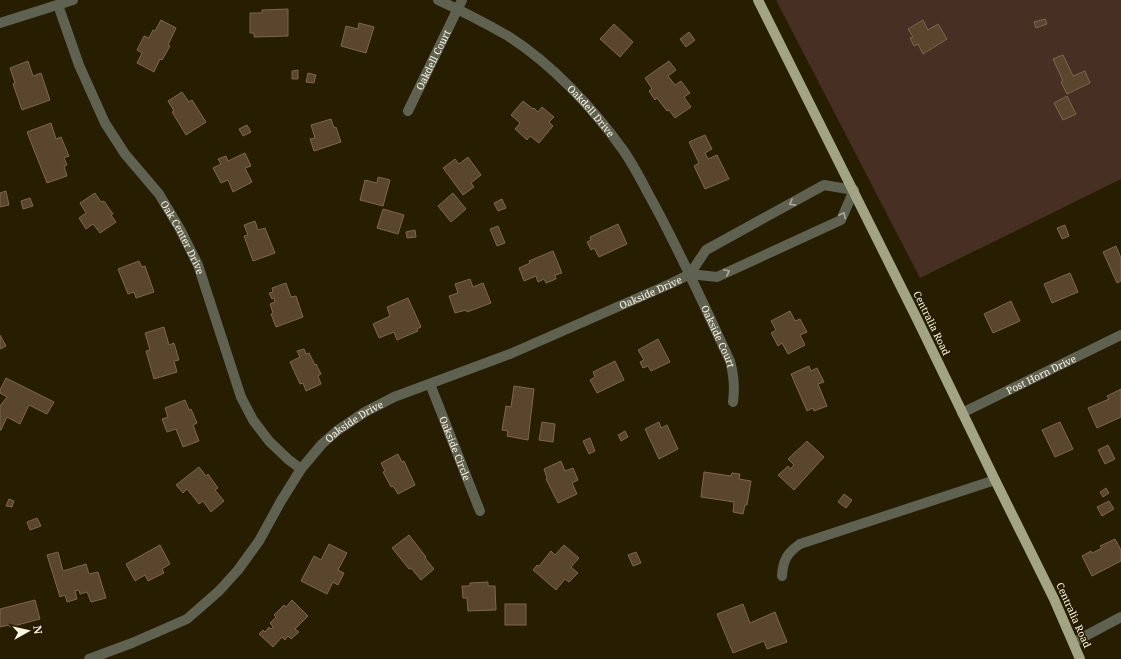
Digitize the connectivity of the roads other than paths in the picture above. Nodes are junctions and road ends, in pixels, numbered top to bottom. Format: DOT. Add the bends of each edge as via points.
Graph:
graph roads {
  1 [pos="73,0"];
  2 [pos="438,0"];
  3 [pos="758,0"];
  4 [pos="460,4"];
  5 [pos="58,5"];
  6 [pos="0,23"];
  7 [pos="408,111"];
  8 [pos="854,190"];
  9 [pos="690,274"];
  10 [pos="1121,335"];
  11 [pos="430,384"];
  12 [pos="733,402"];
  13 [pos="962,413"];
  14 [pos="302,469"];
  15 [pos="995,480"];
  16 [pos="480,511"];
  17 [pos="782,576"];
  18 [pos="1121,616"];
  19 [pos="1074,642"];
  20 [pos="89,659"];
  21 [pos="1080,659"];
  1 -- 5 [label="street"];
  2 -- 4 [label="street, Oakdell Drive"];
  3 -- 8 [label="main road, Centralia Road"];
  4 -- 7 [label="street, Oakdell Court"];
  4 -- 9 [label="street, Oakdell Drive" via="543,63 598,117 624,151 672,235"];
  5 -- 6 [label="street"];
  5 -- 14 [label="street, Oak Center Drive" via="79,65 105,123 125,154 159,194 198,265 241,397 253,420 269,442"];
  8 -- 9 [label="street, Oakside Drive, one-way" via="824,185 706,250"];
  9 -- 8 [label="street, Oakside Drive, one-way" via="717,277 841,220"];
  8 -- 13 [label="main road, Centralia Road"];
  9 -- 11 [label="street, Oakside Drive" via="510,354"];
  9 -- 12 [label="street, Oakside Court" via="730,361 735,386"];
  10 -- 13 [label="street, Post Horn Drive"];
  11 -- 14 [label="street, Oakside Drive" via="394,397 365,412 322,444"];
  11 -- 16 [label="street, Oakside Circle"];
  13 -- 15 [label="main road, Centralia Road"];
  14 -- 20 [label="street, Oakside Drive" via="281,500 259,541 220,591 187,619"];
  15 -- 17 [label="street" via="800,544 787,556 782,566"];
  15 -- 19 [label="main road, Centralia Road"];
  18 -- 19 [label="street"];
  19 -- 21 [label="main road, Centralia Road"];
}
